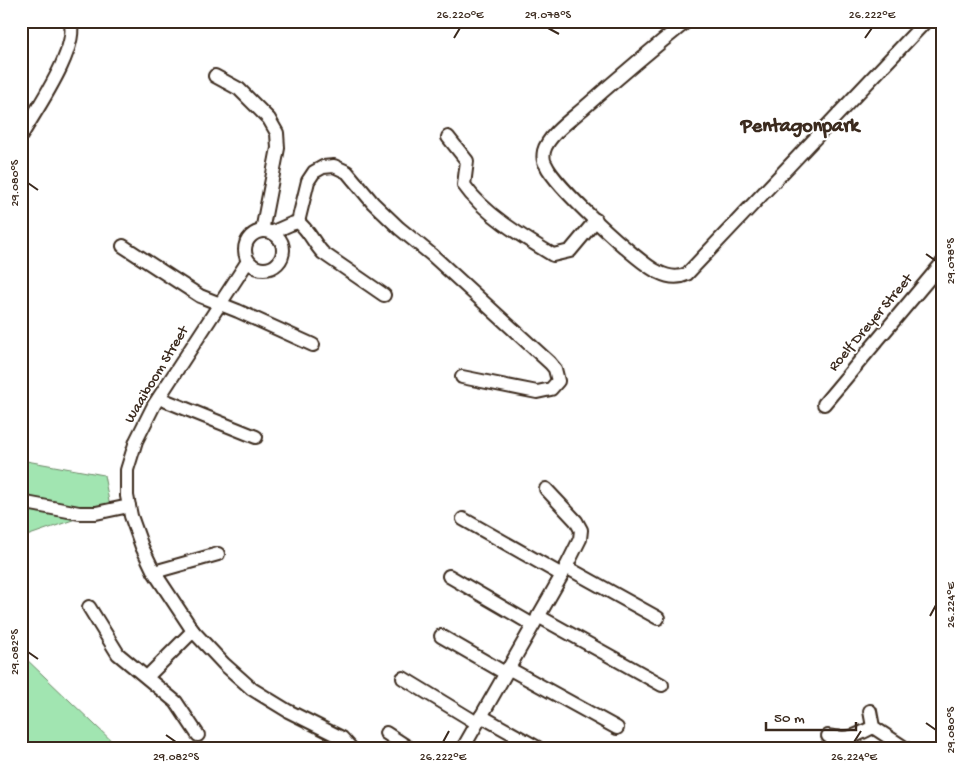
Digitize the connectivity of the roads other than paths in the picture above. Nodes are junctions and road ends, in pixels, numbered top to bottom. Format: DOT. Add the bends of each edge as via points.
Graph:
graph roads {
  1 [pos="70,21"];
  2 [pos="687,21"];
  3 [pos="926,21"];
  4 [pos="215,76"];
  5 [pos="21,136"];
  6 [pos="448,137"];
  7 [pos="596,220"];
  8 [pos="298,222"];
  9 [pos="267,231"];
  10 [pos="124,246"];
  11 [pos="248,261"];
  12 [pos="943,262"];
  13 [pos="384,295"];
  14 [pos="220,304"];
  15 [pos="313,345"];
  16 [pos="462,377"];
  17 [pos="158,398"];
  18 [pos="824,404"];
  19 [pos="256,437"];
  20 [pos="546,489"];
  21 [pos="21,502"];
  22 [pos="129,506"];
  23 [pos="462,519"];
  24 [pos="218,554"];
  25 [pos="564,571"];
  26 [pos="154,572"];
  27 [pos="449,576"];
  28 [pos="89,607"];
  29 [pos="658,618"];
  30 [pos="536,621"];
  31 [pos="193,631"];
  32 [pos="441,636"];
  33 [pos="507,671"];
  34 [pos="147,677"];
  35 [pos="403,678"];
  36 [pos="662,685"];
  37 [pos="870,711"];
  38 [pos="479,720"];
  39 [pos="873,727"];
  40 [pos="617,728"];
  41 [pos="386,733"];
  42 [pos="198,735"];
  43 [pos="828,736"];
  44 [pos="351,748"];
  45 [pos="409,748"];
  46 [pos="463,748"];
  47 [pos="538,748"];
  48 [pos="905,748"];
  1 -- 5 [label="street" via="68,53"];
  2 -- 7 [label="street" via="557,132 544,149 546,166 557,182"];
  3 -- 7 [label="street" via="687,274 671,277 657,272"];
  4 -- 9 [label="street" via="239,89 269,119 277,133 278,148"];
  6 -- 7 [label="street" via="467,161 464,185 474,200 553,255 570,251"];
  8 -- 9 [label="street"];
  8 -- 13 [label="street" via="323,253"];
  8 -- 16 [label="street" via="308,181 314,172 334,166 347,172 373,203 550,363 558,381 551,389 537,392"];
  9 -- 11 [label="street" via="254,233 248,238 245,254"];
  9 -- 11 [label="street" via="280,239 284,253 281,260 269,269 261,269"];
  10 -- 14 [label="street" via="200,296"];
  11 -- 14 [label="street, Waaiboom Street"];
  12 -- 18 [label="street, Roelf Dreyer Street"];
  14 -- 15 [label="street"];
  14 -- 17 [label="street, Waaiboom Street"];
  17 -- 19 [label="street"];
  17 -- 22 [label="street, Waaiboom Street" via="136,442 127,470"];
  20 -- 25 [label="street" via="581,530 580,539"];
  21 -- 22 [label="street" via="79,513"];
  22 -- 26 [label="street, Waaiboom Street"];
  23 -- 25 [label="street"];
  24 -- 26 [label="street"];
  25 -- 29 [label="street"];
  25 -- 30 [label="street"];
  26 -- 31 [label="street, Waaiboom Street"];
  27 -- 30 [label="street"];
  28 -- 34 [label="street" via="118,654"];
  30 -- 33 [label="street"];
  30 -- 36 [label="street"];
  31 -- 34 [label="street"];
  31 -- 44 [label="street, Waaiboom Street" via="252,689 342,738"];
  32 -- 33 [label="street"];
  33 -- 38 [label="street"];
  33 -- 40 [label="street"];
  34 -- 42 [label="street" via="176,702"];
  35 -- 38 [label="street"];
  37 -- 39 [label="street"];
  38 -- 46 [label="street"];
  38 -- 47 [label="street"];
  39 -- 43 [label="street" via="852,738"];
  39 -- 48 [label="street"];
  41 -- 45 [label="street"];
}
